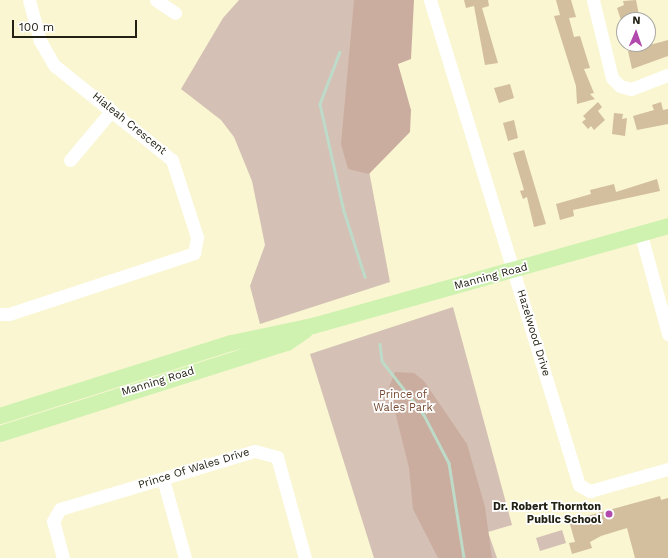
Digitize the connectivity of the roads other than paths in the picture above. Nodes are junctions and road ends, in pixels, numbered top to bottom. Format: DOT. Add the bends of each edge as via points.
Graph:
graph roads {
  1 [pos="29,0"];
  2 [pos="156,0"];
  3 [pos="430,0"];
  4 [pos="593,0"];
  5 [pos="175,13"];
  6 [pos="668,75"];
  7 [pos="112,110"];
  8 [pos="70,160"];
  9 [pos="668,226"];
  10 [pos="640,235"];
  11 [pos="514,271"];
  12 [pos="0,314"];
  13 [pos="313,326"];
  14 [pos="668,334"];
  15 [pos="0,416"];
  16 [pos="0,434"];
  17 [pos="668,469"];
  18 [pos="163,479"];
  19 [pos="63,558"];
  20 [pos="185,558"];
  21 [pos="305,558"];
  1 -- 7 [label="street, Hialeah Crescent" via="40,42 54,64"];
  2 -- 5 [label="street"];
  3 -- 11 [label="street, Hazelwood Drive"];
  4 -- 6 [label="street" via="612,78 620,86 631,89"];
  7 -- 8 [label="street"];
  7 -- 12 [label="street, Hialeah Crescent" via="172,160 197,237 194,253 8,314"];
  9 -- 10 [label="main road, Manning Road"];
  10 -- 11 [label="main road, Manning Road"];
  10 -- 14 [label="street"];
  11 -- 13 [label="main road, Manning Road"];
  11 -- 17 [label="street, Hazelwood Drive" via="578,485 590,490"];
  13 -- 15 [label="main road, Manning Road" via="232,343"];
  13 -- 16 [label="main road, Manning Road" via="288,343"];
  18 -- 19 [label="street, Prince Of Wales Drive" via="60,509 53,521"];
  18 -- 20 [label="street"];
  18 -- 21 [label="street, Prince Of Wales Drive" via="255,451 277,457"];
}
